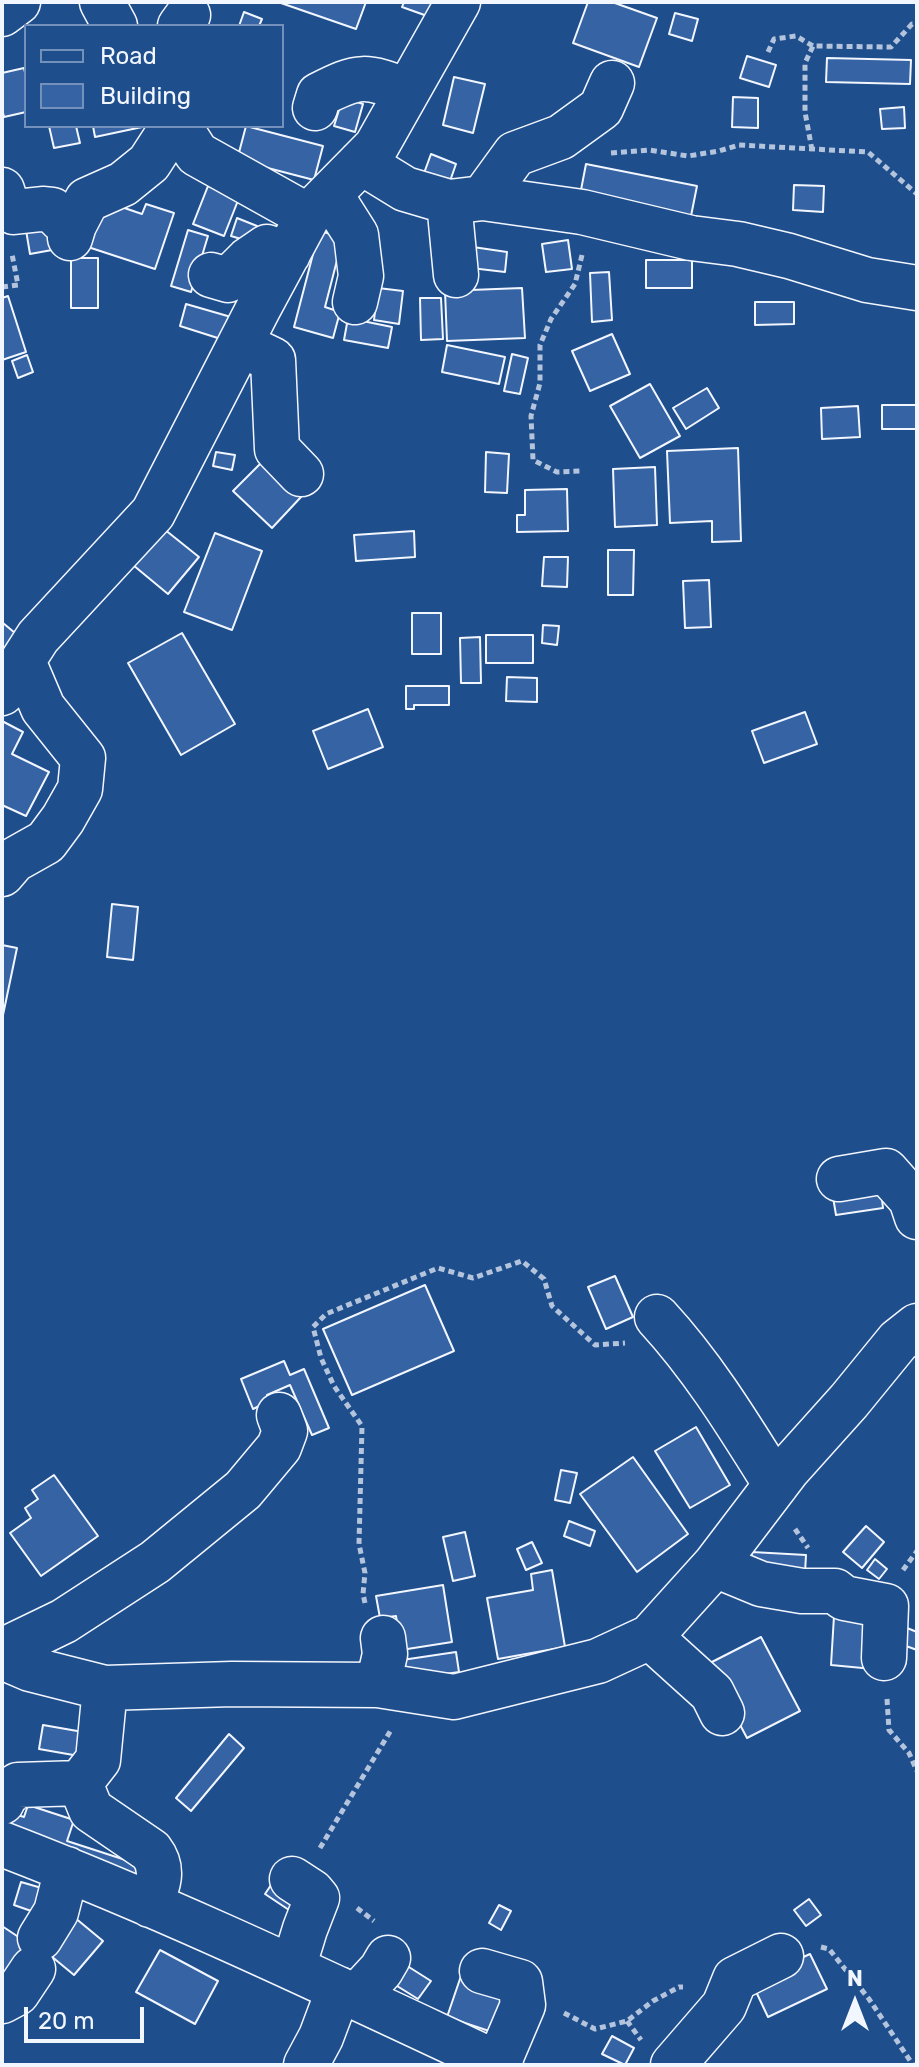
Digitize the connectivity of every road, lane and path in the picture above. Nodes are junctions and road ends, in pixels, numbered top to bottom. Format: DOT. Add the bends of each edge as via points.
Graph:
graph roads {
  1 [pos="18,2"];
  2 [pos="102,2"];
  3 [pos="458,2"];
  4 [pos="2,14"];
  5 [pos="114,24"];
  6 [pos="917,24"];
  7 [pos="813,46"];
  8 [pos="768,52"];
  9 [pos="612,83"];
  10 [pos="407,91"];
  11 [pos="315,108"];
  12 [pos="172,128"];
  13 [pos="180,128"];
  14 [pos="561,137"];
  15 [pos="812,150"];
  16 [pos="361,162"];
  17 [pos="2,190"];
  18 [pos="917,194"];
  19 [pos="466,200"];
  20 [pos="319,205"];
  21 [pos="573,211"];
  22 [pos="288,254"];
  23 [pos="211,275"];
  24 [pos="456,275"];
  25 [pos="917,288"];
  26 [pos="355,302"];
  27 [pos="240,344"];
  28 [pos="582,471"];
  29 [pos="301,474"];
  30 [pos="12,677"];
  31 [pos="2,874"];
  32 [pos="839,1179"];
  33 [pos="915,1205"];
  34 [pos="657,1317"];
  35 [pos="917,1326"];
  36 [pos="279,1415"];
  37 [pos="776,1485"];
  38 [pos="715,1565"];
  39 [pos="835,1591"];
  40 [pos="902,1612"];
  41 [pos="650,1637"];
  42 [pos="383,1638"];
  43 [pos="2,1654"];
  44 [pos="884,1658"];
  45 [pos="105,1688"];
  46 [pos="396,1688"];
  47 [pos="722,1713"];
  48 [pos="917,1771"];
  49 [pos="80,1783"];
  50 [pos="2,1802"];
  51 [pos="2,1844"];
  52 [pos="67,1869"];
  53 [pos="296,1882"];
  54 [pos="150,1905"];
  55 [pos="781,1956"];
  56 [pos="388,1958"];
  57 [pos="293,1968"];
  58 [pos="501,1977"];
  59 [pos="735,1979"];
  60 [pos="347,1993"];
  61 [pos="2,2001"];
  62 [pos="500,2064"];
  63 [pos="306,2065"];
  64 [pos="673,2065"];
  65 [pos="913,2065"];
  1 -- 4 [label="street"];
  2 -- 5 [label="street"];
  3 -- 10 [label="street"];
  6 -- 7 [label="path" via="891,47"];
  7 -- 8 [label="path" via="796,36 774,39"];
  7 -- 15 [label="path" via="805,63"];
  9 -- 14 [label="street" via="601,108"];
  10 -- 11 [label="street" via="358,78 319,95"];
  10 -- 16 [label="street" via="376,147"];
  12 -- 17 [label="street" via="149,163 123,184 87,200 72,231 52,210 14,212"];
  13 -- 20 [label="street" via="197,154"];
  14 -- 15 [label="path" via="611,153 649,150 688,156 739,145"];
  14 -- 19 [label="street" via="515,154"];
  15 -- 18 [label="path" via="868,152"];
  16 -- 19 [label="street" via="405,189"];
  16 -- 20 [label="street"];
  19 -- 21 [label="street"];
  19 -- 24 [label="street"];
  20 -- 22 [label="street"];
  20 -- 26 [label="street" via="356,235 361,276"];
  21 -- 25 [label="street"];
  21 -- 28 [label="path" via="582,259 575,284 540,345 540,383 531,416 533,460 557,472"];
  22 -- 23 [label="street" via="267,247 228,280"];
  22 -- 27 [label="street"];
  27 -- 29 [label="street" via="273,360 277,449"];
  27 -- 30 [label="street" via="153,513 38,637"];
  30 -- 31 [label="street" via="83,758 80,789 63,819 46,842 14,860"];
  32 -- 33 [label="street" via="886,1171"];
  34 -- 37 [label="street" via="685,1347"];
  34 -- 42 [label="path" via="626,1343 595,1345 552,1306 544,1279 522,1261 473,1278 438,1268 326,1314 313,1327 334,1386 362,1426 363,1594 368,1623"];
  35 -- 37 [label="street" via="898,1341"];
  36 -- 43 [label="street" via="285,1431 279,1447 243,1490 155,1562"];
  37 -- 38 [label="street"];
  37 -- 39 [label="path" via="798,1534"];
  38 -- 39 [label="street" via="761,1584"];
  38 -- 41 [label="street"];
  39 -- 40 [label="street"];
  40 -- 44 [label="street"];
  41 -- 46 [label="street" via="598,1661 454,1697"];
  41 -- 47 [label="street" via="712,1693"];
  42 -- 46 [label="street"];
  43 -- 45 [label="street" via="30,1669"];
  44 -- 48 [label="path" via="889,1730"];
  45 -- 46 [label="street"];
  45 -- 49 [label="street" via="98,1760"];
  46 -- 53 [label="path" via="325,1837"];
  49 -- 50 [label="street" via="18,1785"];
  49 -- 54 [label="street" via="91,1810 158,1861 160,1883"];
  51 -- 52 [label="street"];
  52 -- 54 [label="street"];
  52 -- 61 [label="street" via="37,1954 17,1993"];
  53 -- 57 [label="street" via="317,1898"];
  54 -- 57 [label="street" via="207,1947"];
  55 -- 59 [label="street"];
  55 -- 65 [label="path" via="808,1945 829,1949"];
  56 -- 60 [label="street" via="381,1970"];
  57 -- 60 [label="street"];
  58 -- 59 [label="path" via="547,1989 564,2014 595,2029 627,2021 679,1987 718,1987"];
  58 -- 62 [label="street" via="523,2005"];
  59 -- 64 [label="street" via="724,2006"];
  60 -- 62 [label="street"];
  60 -- 63 [label="street"];
}
